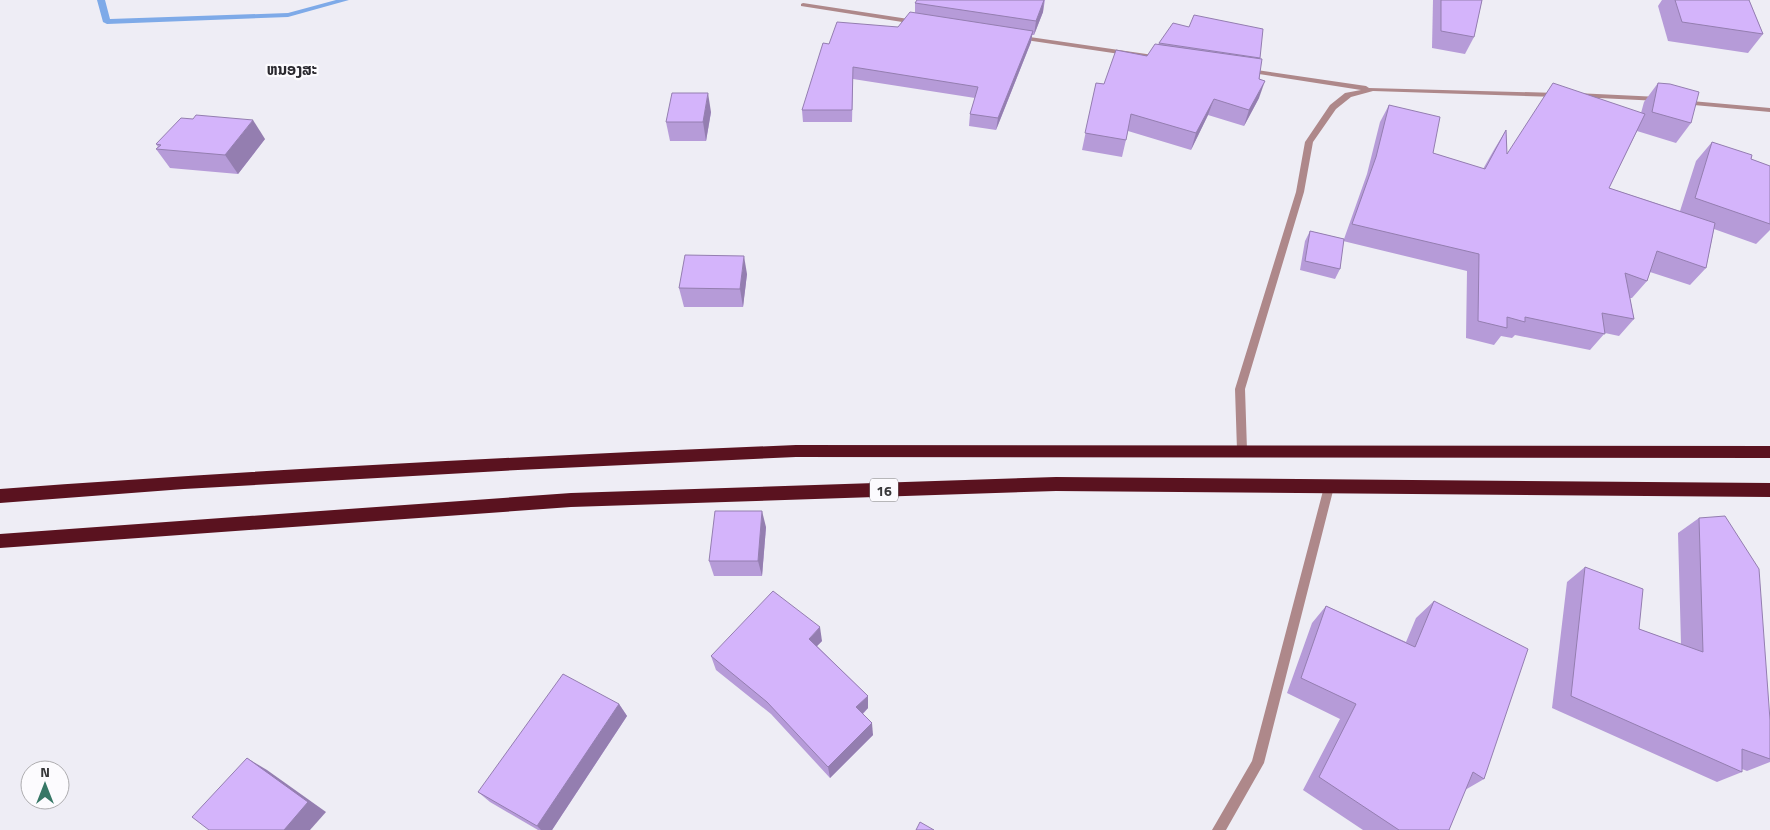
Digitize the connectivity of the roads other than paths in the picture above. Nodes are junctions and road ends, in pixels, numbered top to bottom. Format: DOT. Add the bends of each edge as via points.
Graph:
graph roads {
  1 [pos="803,5"];
  2 [pos="921,22"];
  3 [pos="1009,36"];
  4 [pos="1166,58"];
  5 [pos="1235,69"];
  6 [pos="1373,89"];
  7 [pos="1564,95"];
  8 [pos="1574,95"];
  9 [pos="1770,110"];
  10 [pos="1242,450"];
  11 [pos="1770,452"];
  12 [pos="1329,487"];
  13 [pos="1770,490"];
  14 [pos="0,496"];
  15 [pos="0,541"];
  16 [pos="1219,830"];
  1 -- 2 [label="street"];
  3 -- 4 [label="street"];
  5 -- 6 [label="street"];
  6 -- 7 [label="street"];
  6 -- 10 [label="street" via="1348,95 1333,107 1310,142 1300,192 1240,389"];
  8 -- 9 [label="street"];
  10 -- 11 [label="highway"];
  10 -- 14 [label="highway" via="796,451 184,482"];
  12 -- 13 [label="highway, 16"];
  12 -- 15 [label="highway, 16" via="1056,484 571,500"];
  12 -- 16 [label="street" via="1258,763"];
}
